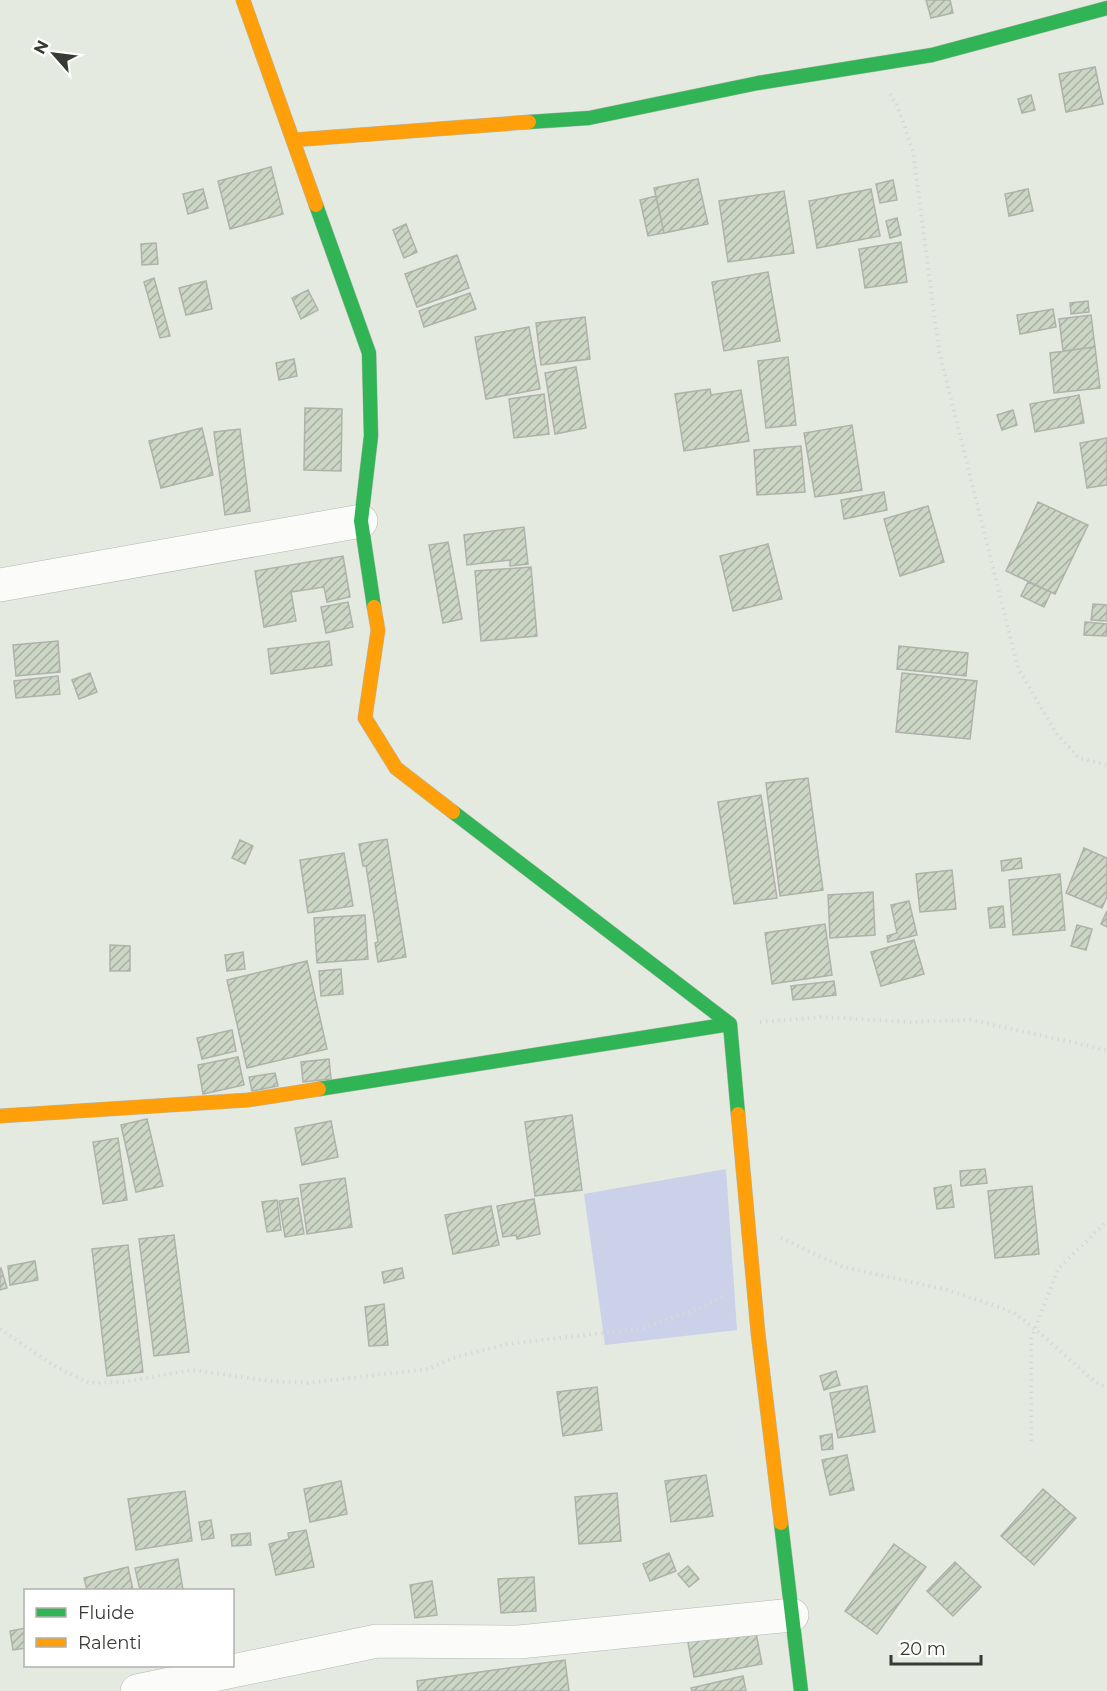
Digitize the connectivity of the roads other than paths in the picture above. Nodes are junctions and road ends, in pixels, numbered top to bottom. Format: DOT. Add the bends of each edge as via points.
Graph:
graph roads {
  1 [pos="243,0"];
  2 [pos="1107,8"];
  3 [pos="293,140"];
  4 [pos="361,521"];
  5 [pos="0,585"];
  6 [pos="729,1024"];
  7 [pos="0,1116"];
  8 [pos="792,1616"];
  9 [pos="137,1691"];
  10 [pos="801,1691"];
  1 -- 3 [label="street"];
  2 -- 3 [label="street" via="932,55 758,83 589,118"];
  3 -- 4 [label="street" via="369,353 371,436"];
  4 -- 5 [label="street"];
  4 -- 6 [label="street" via="378,630 365,718 396,768"];
  6 -- 7 [label="street" via="248,1100"];
  6 -- 8 [label="street" via="758,1334"];
  8 -- 9 [label="street" via="519,1642 377,1641"];
  8 -- 10 [label="street"];
}
